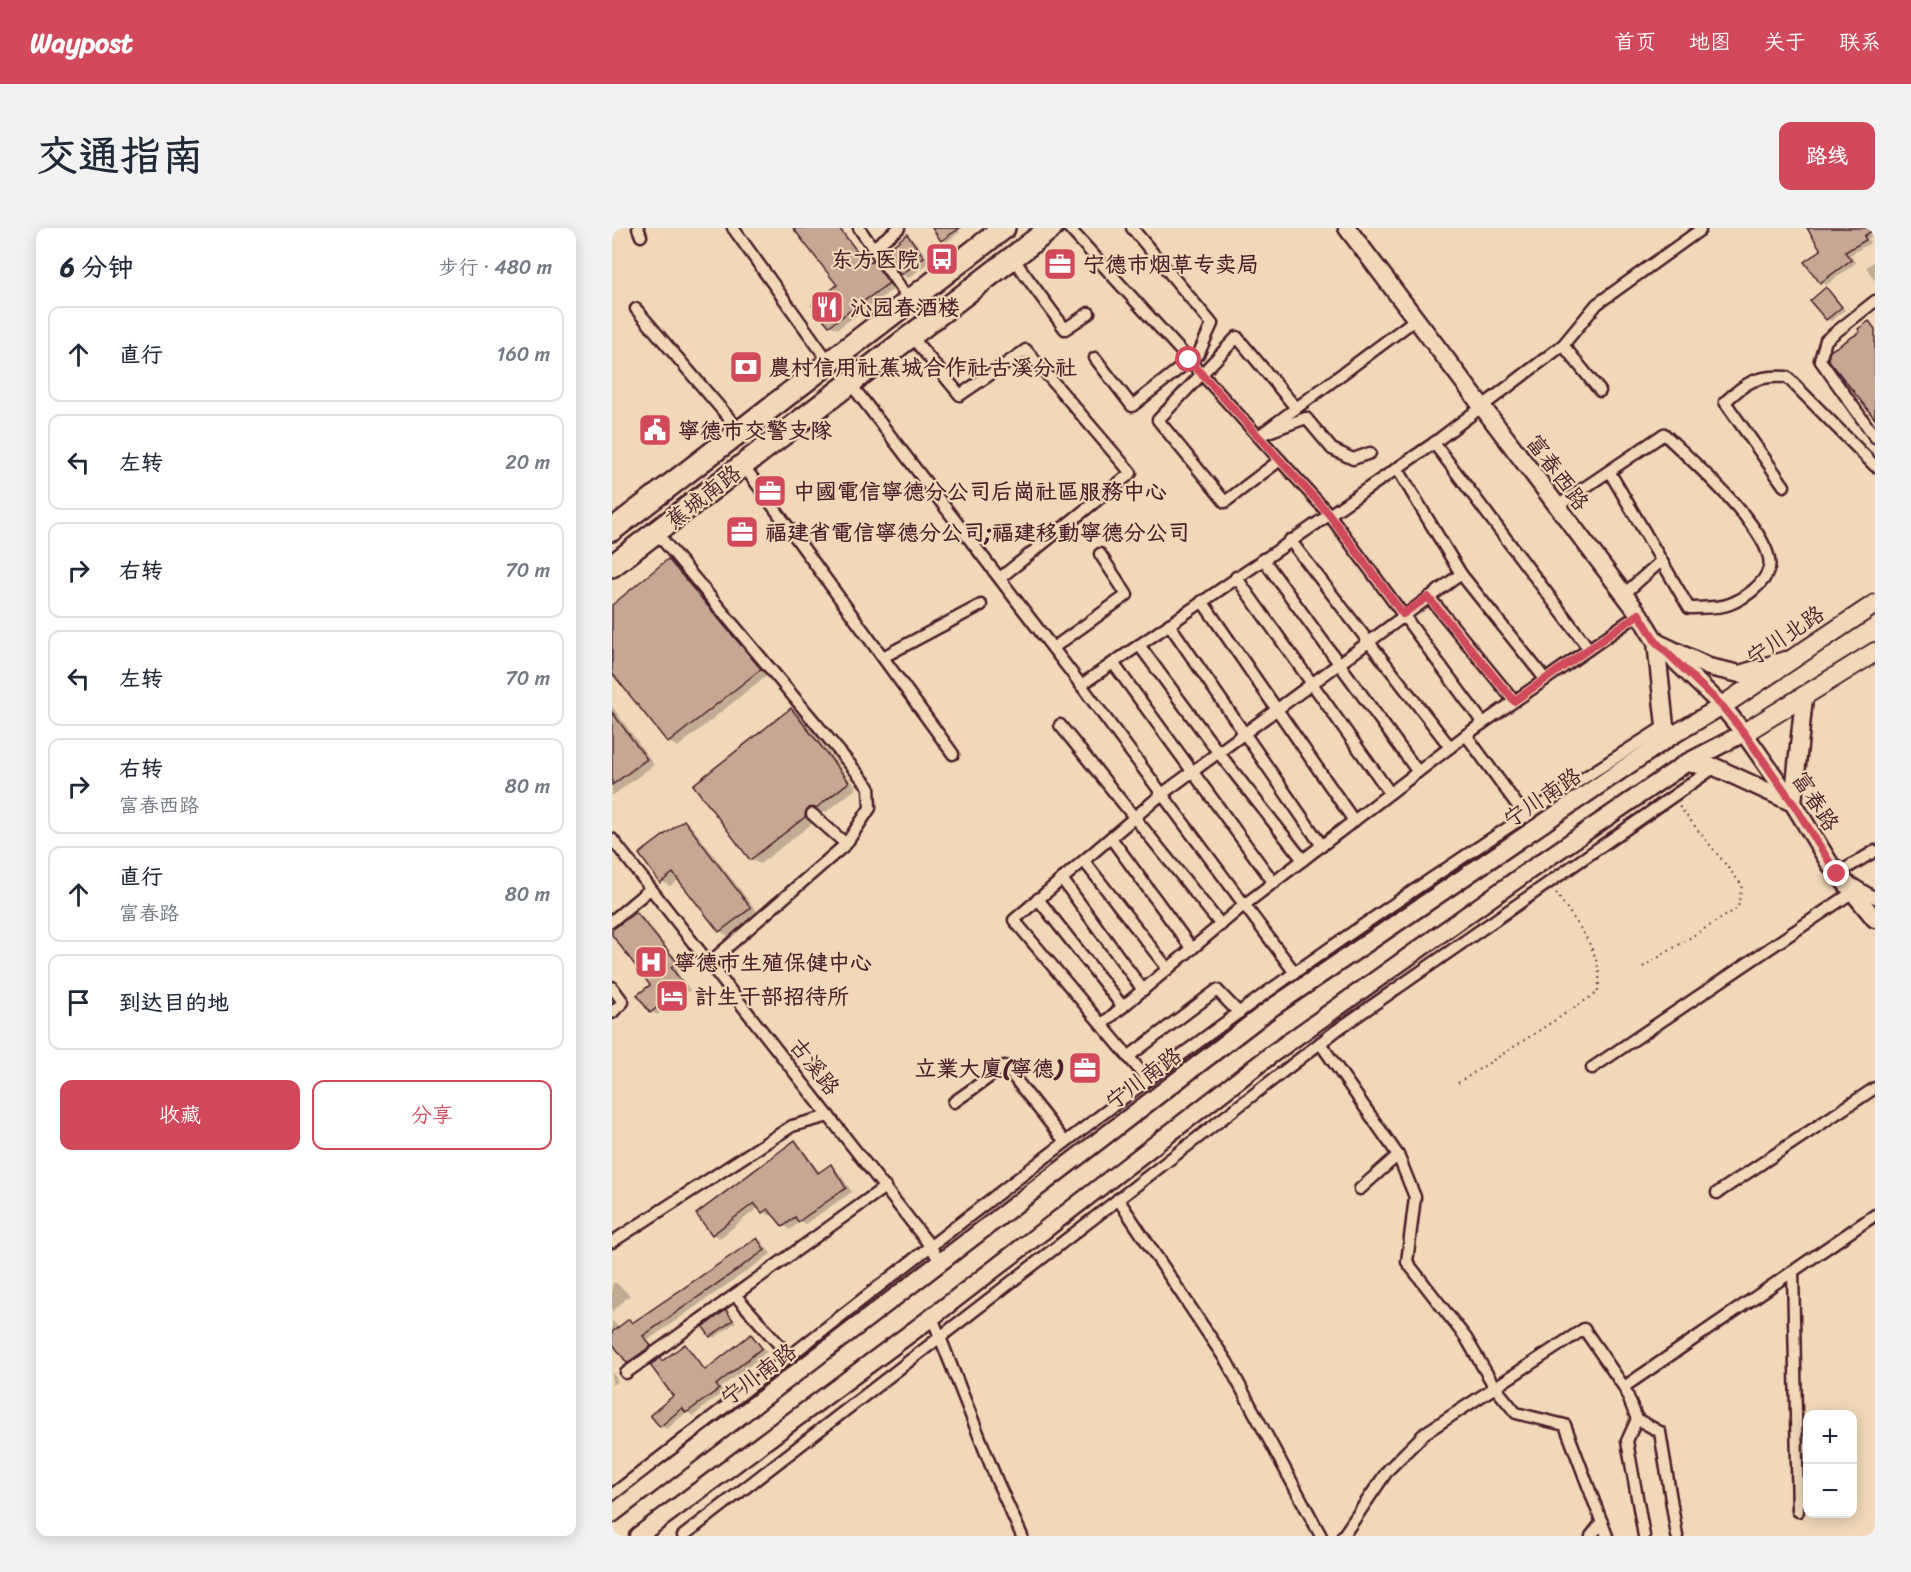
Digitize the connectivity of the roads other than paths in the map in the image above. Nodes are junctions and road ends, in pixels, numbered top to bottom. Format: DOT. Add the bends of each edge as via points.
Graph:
graph roads {
  1 [pos="733,228"];
  2 [pos="859,228"];
  3 [pos="899,228"];
  4 [pos="1050,228"];
  5 [pos="1069,228"];
  6 [pos="1132,228"];
  7 [pos="1347,228"];
  8 [pos="1700,230"];
  9 [pos="994,231"];
  10 [pos="873,248"];
  11 [pos="1012,257"];
  12 [pos="910,300"];
  13 [pos="1875,301"];
  14 [pos="636,309"];
  15 [pos="1089,313"];
  16 [pos="1416,319"];
  17 [pos="911,336"];
  18 [pos="1563,345"];
  19 [pos="1095,358"];
  20 [pos="1189,360"];
  21 [pos="830,362"];
  22 [pos="1201,373"];
  23 [pos="850,383"];
  24 [pos="1600,391"];
  25 [pos="1482,407"];
  26 [pos="1296,408"];
  27 [pos="740,431"];
  28 [pos="1260,435"];
  29 [pos="1875,437"];
  30 [pos="1434,443"];
  31 [pos="1370,453"];
  32 [pos="1280,460"];
  33 [pos="743,465"];
  34 [pos="1875,466"];
  35 [pos="1397,468"];
  36 [pos="1609,471"];
  37 [pos="1784,486"];
  38 [pos="1556,507"];
  39 [pos="1328,513"];
  40 [pos="612,530"];
  41 [pos="656,532"];
  42 [pos="1290,540"];
  43 [pos="1100,554"];
  44 [pos="1263,559"];
  45 [pos="1661,561"];
  46 [pos="612,566"];
  47 [pos="1461,574"];
  48 [pos="1236,577"];
  49 [pos="1000,578"];
  50 [pos="1623,594"];
  51 [pos="1428,597"];
  52 [pos="1202,601"];
  53 [pos="1875,604"];
  54 [pos="981,605"];
  55 [pos="1403,614"];
  56 [pos="1639,614"];
  57 [pos="1169,624"];
  58 [pos="1369,640"];
  59 [pos="1656,642"];
  60 [pos="1139,645"];
  61 [pos="1053,648"];
  62 [pos="1589,649"];
  63 [pos="1875,652"];
  64 [pos="882,657"];
  65 [pos="1793,658"];
  66 [pos="1113,663"];
  67 [pos="1339,663"];
  68 [pos="1545,679"];
  69 [pos="1312,683"];
  70 [pos="1081,685"];
  71 [pos="1804,698"];
  72 [pos="1514,701"];
  73 [pos="1722,706"];
  74 [pos="1276,709"];
  75 [pos="1483,723"];
  76 [pos="1060,725"];
  77 [pos="1669,730"];
  78 [pos="1245,733"];
  79 [pos="1744,733"];
  80 [pos="1466,735"];
  81 [pos="1450,747"];
  82 [pos="1218,752"];
  83 [pos="953,754"];
  84 [pos="1686,763"];
  85 [pos="1715,767"];
  86 [pos="1193,771"];
  87 [pos="1418,772"];
  88 [pos="1390,793"];
  89 [pos="1162,794"];
  90 [pos="1793,803"];
  91 [pos="812,814"];
  92 [pos="1135,817"];
  93 [pos="1526,817"];
  94 [pos="1354,821"];
  95 [pos="1111,838"];
  96 [pos="613,842"];
  97 [pos="846,844"];
  98 [pos="1322,846"];
  99 [pos="1875,851"];
  100 [pos="1304,860"];
  101 [pos="1084,861"];
  102 [pos="1837,874"];
  103 [pos="1062,879"];
  104 [pos="1274,883"];
  105 [pos="650,889"];
  106 [pos="1853,892"];
  107 [pos="1875,898"];
  108 [pos="1038,899"];
  109 [pos="1244,905"];
  110 [pos="1875,920"];
  111 [pos="612,921"];
  112 [pos="1221,925"];
  113 [pos="1192,949"];
  114 [pos="709,963"];
  115 [pos="1168,969"];
  116 [pos="1295,973"];
  117 [pos="612,987"];
  118 [pos="1143,990"];
  119 [pos="1123,1007"];
  120 [pos="612,1013"];
  121 [pos="1239,1013"];
  122 [pos="1101,1024"];
  123 [pos="1320,1042"];
  124 [pos="1128,1057"];
  125 [pos="1592,1068"];
  126 [pos="1148,1080"];
  127 [pos="1875,1089"];
  128 [pos="954,1102"];
  129 [pos="829,1116"];
  130 [pos="1065,1142"];
  131 [pos="1398,1155"];
  132 [pos="885,1187"];
  133 [pos="1360,1189"];
  134 [pos="1717,1193"];
  135 [pos="1118,1199"];
  136 [pos="1875,1215"];
  137 [pos="612,1242"];
  138 [pos="931,1246"];
  139 [pos="940,1262"];
  140 [pos="1793,1271"];
  141 [pos="735,1295"];
  142 [pos="932,1317"];
  143 [pos="940,1337"];
  144 [pos="790,1357"];
  145 [pos="626,1374"];
  146 [pos="1494,1386"];
  147 [pos="1624,1387"];
  148 [pos="1637,1419"];
  149 [pos="612,1495"];
  150 [pos="1798,1511"];
  151 [pos="612,1514"];
  152 [pos="1602,1522"];
  153 [pos="638,1536"];
  154 [pos="683,1536"];
  155 [pos="1022,1536"];
  156 [pos="1321,1536"];
  157 [pos="1343,1536"];
  158 [pos="1591,1536"];
  159 [pos="1607,1536"];
  160 [pos="1644,1536"];
  161 [pos="1677,1536"];
  1 -- 21 [label="street"];
  2 -- 10 [label="street"];
  3 -- 10 [label="street"];
  4 -- 11 [label="highway, 蕉城南路"];
  5 -- 20 [label="street"];
  6 -- 20 [label="street" via="1212,324 1198,353"];
  7 -- 16 [label="main road, 富春西路"];
  8 -- 18 [label="street" via="1597,304"];
  9 -- 12 [label="highway, 蕉城南路"];
  10 -- 12 [label="street"];
  11 -- 15 [label="street" via="1065,329"];
  11 -- 17 [label="highway, 蕉城南路"];
  12 -- 21 [label="highway, 蕉城南路"];
  13 -- 29 [label="street" via="1826,340 1820,360"];
  14 -- 27 [label="street"];
  16 -- 25 [label="main road, 富春西路"];
  16 -- 26 [label="street"];
  17 -- 23 [label="highway, 蕉城南路"];
  17 -- 49 [label="street" via="960,395 1026,350 1131,473"];
  18 -- 24 [label="street"];
  18 -- 25 [label="street"];
  19 -- 20 [label="street" via="1132,406"];
  20 -- 22 [label="street"];
  21 -- 27 [label="highway, 蕉城南路"];
  22 -- 26 [label="street" via="1237,338"];
  22 -- 28 [label="street"];
  22 -- 32 [label="street" via="1158,420 1225,502"];
  23 -- 33 [label="highway, 蕉城南路"];
  23 -- 49 [label="street"];
  25 -- 30 [label="street"];
  25 -- 38 [label="main road, 富春西路"];
  26 -- 28 [label="street"];
  27 -- 40 [label="highway, 蕉城南路"];
  28 -- 31 [label="street" via="1306,418 1332,449 1353,459"];
  28 -- 32 [label="street"];
  30 -- 35 [label="street"];
  30 -- 62 [label="street"];
  32 -- 39 [label="street"];
  33 -- 41 [label="highway, 蕉城南路"];
  33 -- 64 [label="street"];
  34 -- 37 [label="street" via="1787,378 1767,376 1744,384 1725,402"];
  35 -- 39 [label="street"];
  35 -- 47 [label="street"];
  36 -- 38 [label="street"];
  36 -- 45 [label="street"];
  36 -- 45 [label="street" via="1664,434 1750,520 1768,555 1769,568 1759,586 1729,605 1689,608"];
  38 -- 50 [label="main road, 富春西路"];
  39 -- 42 [label="street"];
  39 -- 55 [label="street"];
  41 -- 46 [label="highway, 蕉城南路"];
  41 -- 97 [label="street" via="869,787 870,808"];
  42 -- 44 [label="street"];
  42 -- 58 [label="street"];
  43 -- 61 [label="street" via="1127,595"];
  44 -- 48 [label="street"];
  44 -- 67 [label="street"];
  45 -- 50 [label="street"];
  47 -- 51 [label="street"];
  47 -- 68 [label="street"];
  48 -- 52 [label="street"];
  48 -- 69 [label="street"];
  49 -- 61 [label="street"];
  50 -- 56 [label="main road, 富春西路"];
  51 -- 55 [label="street"];
  51 -- 72 [label="street"];
  52 -- 57 [label="street"];
  52 -- 74 [label="street"];
  53 -- 65 [label="main road, 宁川北路"];
  54 -- 64 [label="street"];
  55 -- 58 [label="street"];
  55 -- 75 [label="street"];
  56 -- 59 [label="main road, 富春西路"];
  56 -- 62 [label="street"];
  57 -- 60 [label="street"];
  57 -- 78 [label="street"];
  58 -- 67 [label="street"];
  58 -- 81 [label="street"];
  59 -- 65 [label="main road" via="1708,667 1740,674"];
  59 -- 73 [label="main road, 富春西路"];
  59 -- 77 [label="main road"];
  60 -- 66 [label="street"];
  60 -- 82 [label="street"];
  61 -- 70 [label="street"];
  62 -- 68 [label="street"];
  63 -- 71 [label="main road"];
  64 -- 83 [label="street"];
  65 -- 73 [label="main road, 宁川北路"];
  66 -- 70 [label="street"];
  66 -- 86 [label="street"];
  67 -- 69 [label="street"];
  67 -- 87 [label="street"];
  68 -- 72 [label="street"];
  69 -- 74 [label="street"];
  69 -- 88 [label="street"];
  70 -- 89 [label="street"];
  71 -- 79 [label="main road"];
  71 -- 90 [label="main road"];
  72 -- 75 [label="street"];
  73 -- 77 [label="main road, 宁川南路"];
  73 -- 79 [label="main road, 富春西路"];
  74 -- 78 [label="street"];
  74 -- 94 [label="street"];
  75 -- 80 [label="street"];
  76 -- 92 [label="street"];
  77 -- 93 [label="street"];
  77 -- 139 [label="main road, 宁川南路" via="1273,1007"];
  78 -- 82 [label="street"];
  78 -- 98 [label="street"];
  79 -- 84 [label="main road"];
  79 -- 90 [label="main road, 富春路"];
  80 -- 81 [label="street"];
  80 -- 93 [label="street"];
  81 -- 87 [label="street"];
  82 -- 86 [label="street"];
  82 -- 100 [label="street"];
  84 -- 85 [label="main road"];
  84 -- 142 [label="main road" via="1272,1054"];
  85 -- 90 [label="main road"];
  85 -- 123 [label="street"];
  86 -- 89 [label="street"];
  86 -- 104 [label="street"];
  87 -- 88 [label="street"];
  88 -- 94 [label="street"];
  89 -- 92 [label="street"];
  89 -- 109 [label="street"];
  90 -- 102 [label="main road, 富春路"];
  91 -- 97 [label="street"];
  92 -- 95 [label="street"];
  92 -- 112 [label="street"];
  93 -- 116 [label="street"];
  94 -- 98 [label="street"];
  95 -- 101 [label="street"];
  95 -- 113 [label="street"];
  96 -- 105 [label="street, 古溪路"];
  97 -- 114 [label="street"];
  98 -- 100 [label="street"];
  99 -- 102 [label="street"];
  100 -- 104 [label="street"];
  101 -- 103 [label="street"];
  101 -- 115 [label="street"];
  102 -- 106 [label="main road, 富春路"];
  102 -- 107 [label="street"];
  103 -- 108 [label="street"];
  103 -- 118 [label="street"];
  104 -- 109 [label="street"];
  105 -- 111 [label="street"];
  105 -- 114 [label="street, 古溪路"];
  106 -- 110 [label="main road, 富春路"];
  106 -- 125 [label="street"];
  108 -- 119 [label="street"];
  108 -- 122 [label="street" via="1014,920"];
  109 -- 112 [label="street"];
  109 -- 116 [label="street"];
  112 -- 113 [label="street"];
  113 -- 115 [label="street"];
  114 -- 129 [label="street, 古溪路"];
  115 -- 118 [label="street"];
  116 -- 121 [label="street"];
  117 -- 120 [label="street" via="623,1002"];
  118 -- 119 [label="street"];
  119 -- 122 [label="street"];
  121 -- 124 [label="street" via="1217,990"];
  121 -- 126 [label="street"];
  122 -- 124 [label="street"];
  123 -- 131 [label="street"];
  123 -- 135 [label="street"];
  124 -- 126 [label="street"];
  126 -- 130 [label="street"];
  127 -- 134 [label="street"];
  128 -- 130 [label="street" via="1005,1066"];
  129 -- 132 [label="street, 古溪路"];
  129 -- 137 [label="street" via="792,1126"];
  130 -- 138 [label="street"];
  131 -- 133 [label="street"];
  131 -- 146 [label="street" via="1415,1197 1407,1262 1466,1338"];
  132 -- 138 [label="street, 古溪路"];
  132 -- 141 [label="street"];
  135 -- 143 [label="street"];
  135 -- 156 [label="street" via="1227,1362"];
  136 -- 140 [label="street"];
  138 -- 139 [label="street, 古溪路"];
  138 -- 144 [label="street"];
  139 -- 151 [label="main road, 宁川南路"];
  140 -- 147 [label="street"];
  140 -- 150 [label="street"];
  141 -- 144 [label="street"];
  141 -- 145 [label="street"];
  142 -- 143 [label="street"];
  142 -- 153 [label="main road"];
  143 -- 154 [label="street"];
  143 -- 155 [label="street"];
  144 -- 149 [label="street"];
  146 -- 147 [label="street" via="1584,1329"];
  146 -- 152 [label="street" via="1516,1413 1565,1425"];
  146 -- 157 [label="street" via="1425,1433 1388,1470"];
  147 -- 148 [label="street"];
  148 -- 160 [label="street" via="1627,1441"];
  148 -- 161 [label="street" via="1660,1432"];
  152 -- 158 [label="street"];
  152 -- 159 [label="street"];
}
